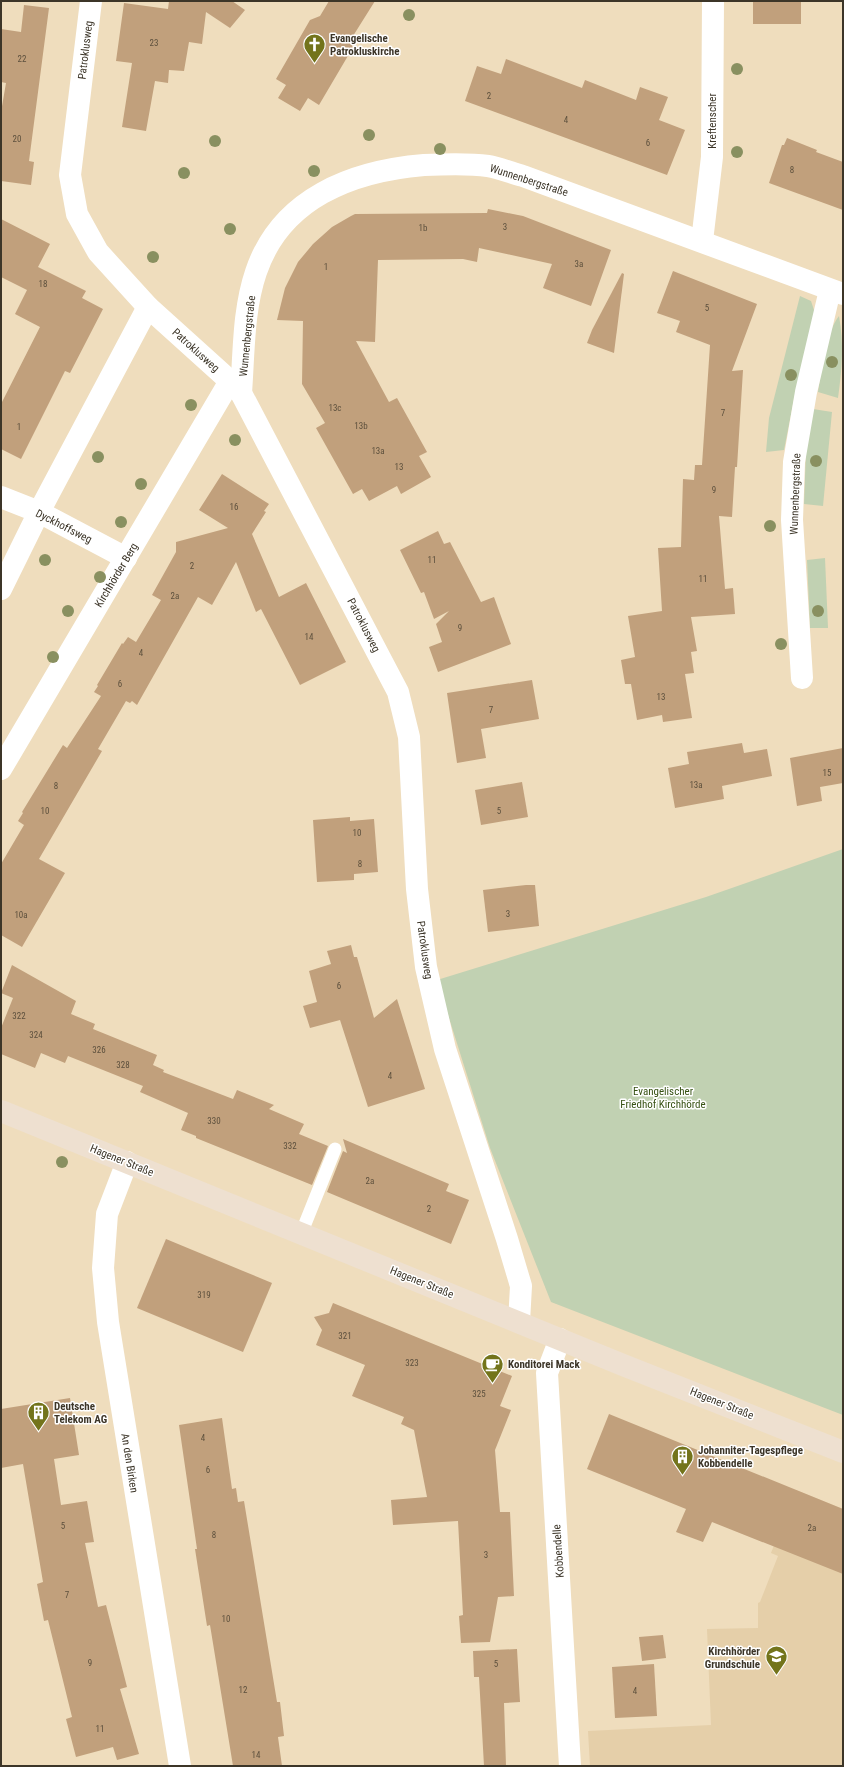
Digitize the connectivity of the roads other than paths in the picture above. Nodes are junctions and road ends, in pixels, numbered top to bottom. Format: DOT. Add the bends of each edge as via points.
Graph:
graph roads {
  1 [pos="91,1"];
  2 [pos="713,1"];
  3 [pos="702,241"];
  4 [pos="836,292"];
  5 [pos="148,307"];
  6 [pos="236,387"];
  7 [pos="1,497"];
  8 [pos="39,512"];
  9 [pos="126,558"];
  10 [pos="1,589"];
  11 [pos="802,678"];
  12 [pos="1,769"];
  13 [pos="1,1111"];
  14 [pos="335,1149"];
  15 [pos="127,1162"];
  16 [pos="301,1234"];
  17 [pos="519,1322"];
  18 [pos="560,1339"];
  19 [pos="843,1452"];
  20 [pos="180,1766"];
  21 [pos="570,1766"];
  1 -- 5 [label="street, Patroklusweg" via="70,175 77,214 98,252"];
  2 -- 3 [label="street, Kreftenscher" via="712,157"];
  3 -- 4 [label="street, Wunnenbergstraße"];
  3 -- 6 [label="street, Wunnenbergstraße" via="523,176 488,166 442,164 396,168 354,178 320,193 290,217 268,246 256,272 248,307"];
  4 -- 11 [label="street, Wunnenbergstraße" via="806,392 794,462 792,520"];
  5 -- 6 [label="street, Patroklusweg"];
  5 -- 8 [label="street"];
  6 -- 9 [label="street, Kirchhörder Berg"];
  6 -- 17 [label="street, Patroklusweg" via="398,692 409,737 417,889 426,967 445,1049 521,1286"];
  7 -- 8 [label="street, Dyckhoffsweg"];
  8 -- 9 [label="street, Dyckhoffsweg"];
  8 -- 10 [label="street"];
  9 -- 12 [label="street, Kirchhörder Berg"];
  13 -- 15 [label="main road, Hagener Straße"];
  14 -- 16 [label="lane"];
  15 -- 16 [label="main road, Hagener Straße"];
  15 -- 20 [label="street, An den Birken" via="107,1214 103,1268 108,1322"];
  16 -- 17 [label="main road, Hagener Straße"];
  17 -- 18 [label="main road, Hagener Straße"];
  18 -- 19 [label="main road, Hagener Straße"];
  18 -- 21 [label="street, Kobbendelle" via="547,1373"];
}
